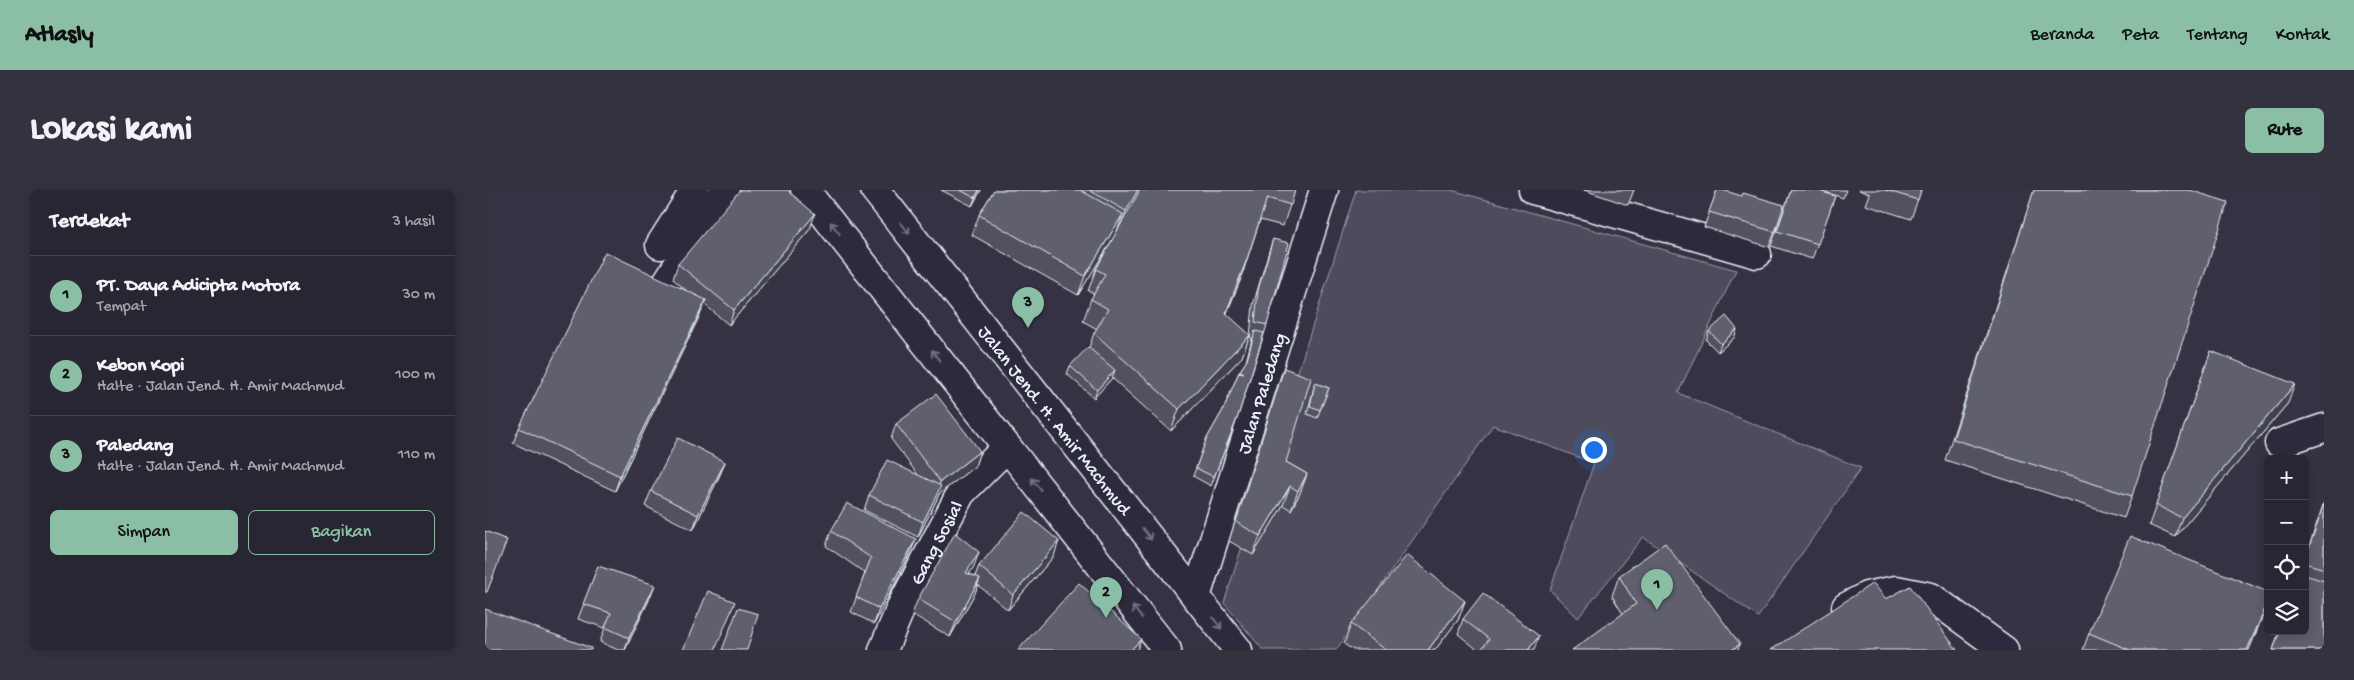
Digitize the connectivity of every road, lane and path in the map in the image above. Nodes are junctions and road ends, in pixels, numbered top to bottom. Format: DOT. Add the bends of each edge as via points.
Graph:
graph roads {
  1 [pos="695,190"];
  2 [pos="725,190"];
  3 [pos="805,190"];
  4 [pos="875,190"];
  5 [pos="1324,190"];
  6 [pos="1533,190"];
  7 [pos="660,245"];
  8 [pos="1757,254"];
  9 [pos="667,282"];
  10 [pos="2324,428"];
  11 [pos="2279,442"];
  12 [pos="1007,447"];
  13 [pos="1196,597"];
  14 [pos="1820,621"];
  15 [pos="883,650"];
  16 [pos="1167,650"];
  17 [pos="1238,650"];
  18 [pos="2004,650"];
  1 -- 7 [label="main road"];
  2 -- 9 [label="main road"];
  12 -- 3 [label="main road, one-way"];
  4 -- 13 [label="main road, Jalan Jend. H. Amir Machmud, one-way"];
  5 -- 13 [label="main road, Jalan Paledang"];
  6 -- 8 [label="main road"];
  10 -- 11 [label="main road"];
  12 -- 15 [label="main road, Gang Sosial" via="961,493 903,603"];
  16 -- 12 [label="main road, one-way"];
  13 -- 17 [label="main road, Jalan Jend. H. Amir Machmud, one-way"];
  14 -- 18 [label="main road" via="1867,596 1896,590 1931,597"];
}
